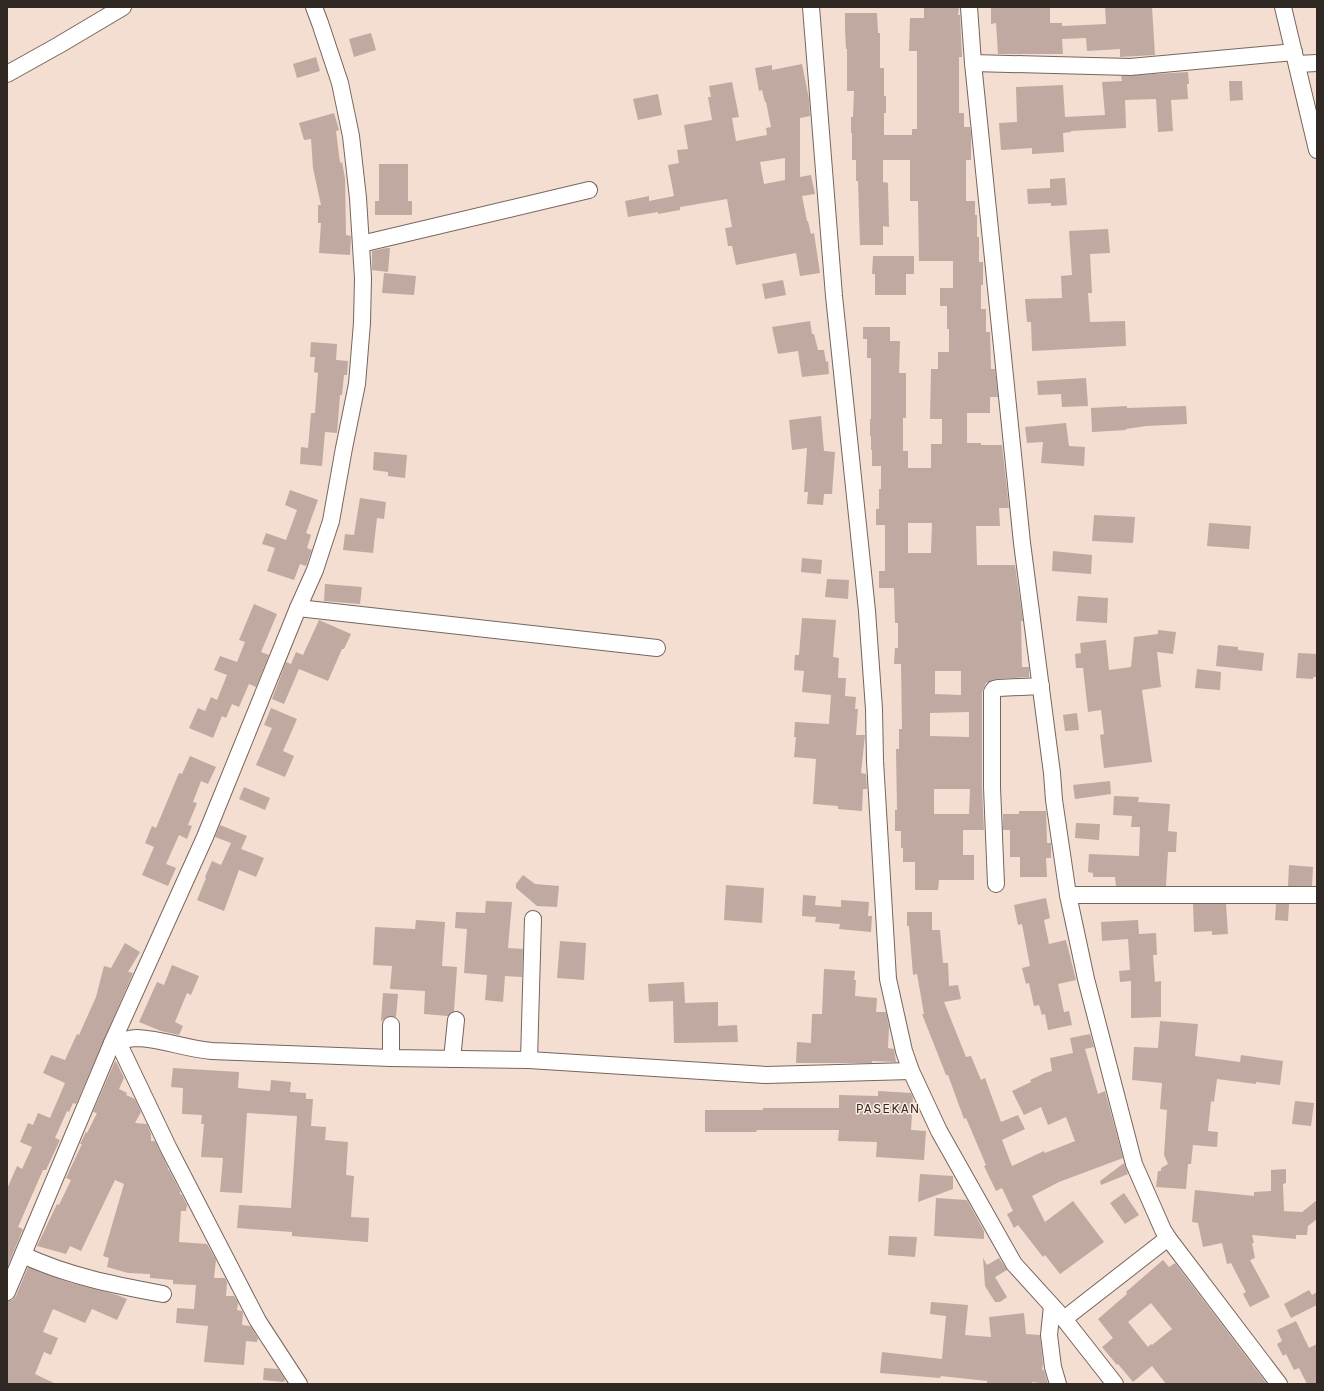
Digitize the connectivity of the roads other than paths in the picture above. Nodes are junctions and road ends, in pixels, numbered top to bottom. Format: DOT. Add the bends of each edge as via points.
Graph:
graph roads {
  1 [pos="123,7"];
  2 [pos="314,7"];
  3 [pos="811,7"];
  4 [pos="969,7"];
  5 [pos="1283,7"];
  6 [pos="1290,56"];
  7 [pos="973,63"];
  8 [pos="1317,63"];
  9 [pos="7,74"];
  10 [pos="1317,150"];
  11 [pos="589,190"];
  12 [pos="361,244"];
  13 [pos="298,608"];
  14 [pos="656,648"];
  15 [pos="1041,686"];
  16 [pos="996,884"];
  17 [pos="1068,895"];
  18 [pos="1317,896"];
  19 [pos="533,919"];
  20 [pos="456,1020"];
  21 [pos="391,1025"];
  22 [pos="115,1042"];
  23 [pos="391,1058"];
  24 [pos="452,1059"];
  25 [pos="529,1060"];
  26 [pos="911,1072"];
  27 [pos="1168,1238"];
  28 [pos="23,1255"];
  29 [pos="7,1292"];
  30 [pos="163,1294"];
  31 [pos="1052,1306"];
  32 [pos="1064,1319"];
  33 [pos="298,1384"];
  34 [pos="1058,1384"];
  35 [pos="1115,1384"];
  36 [pos="1279,1384"];
  1 -- 9 [label="street"];
  2 -- 12 [label="street" via="340,83 352,136"];
  3 -- 26 [label="street" via="834,296 867,611 888,979"];
  4 -- 7 [label="street"];
  5 -- 6 [label="street"];
  6 -- 7 [label="street" via="1130,67"];
  6 -- 8 [label="street"];
  6 -- 10 [label="street"];
  7 -- 15 [label="street" via="1022,543"];
  11 -- 12 [label="street"];
  12 -- 13 [label="street" via="363,278 358,384 331,521 315,570"];
  13 -- 14 [label="street"];
  13 -- 22 [label="street" via="205,838"];
  15 -- 16 [label="street" via="998,688 992,692"];
  15 -- 17 [label="street"];
  17 -- 18 [label="street"];
  17 -- 27 [label="street" via="1086,979 1134,1164"];
  19 -- 25 [label="street"];
  20 -- 24 [label="street"];
  21 -- 23 [label="street"];
  22 -- 23 [label="street" via="139,1038 165,1041 205,1051"];
  22 -- 28 [label="street"];
  22 -- 33 [label="street" via="258,1321"];
  23 -- 24 [label="street"];
  24 -- 25 [label="street"];
  25 -- 26 [label="street" via="766,1075"];
  26 -- 31 [label="street" via="939,1131 1014,1264"];
  27 -- 32 [label="street"];
  27 -- 36 [label="street"];
  28 -- 29 [label="street"];
  28 -- 30 [label="street" via="60,1270 102,1282"];
  31 -- 32 [label="street"];
  31 -- 34 [label="street" via="1049,1335"];
  32 -- 35 [label="street"];
}
